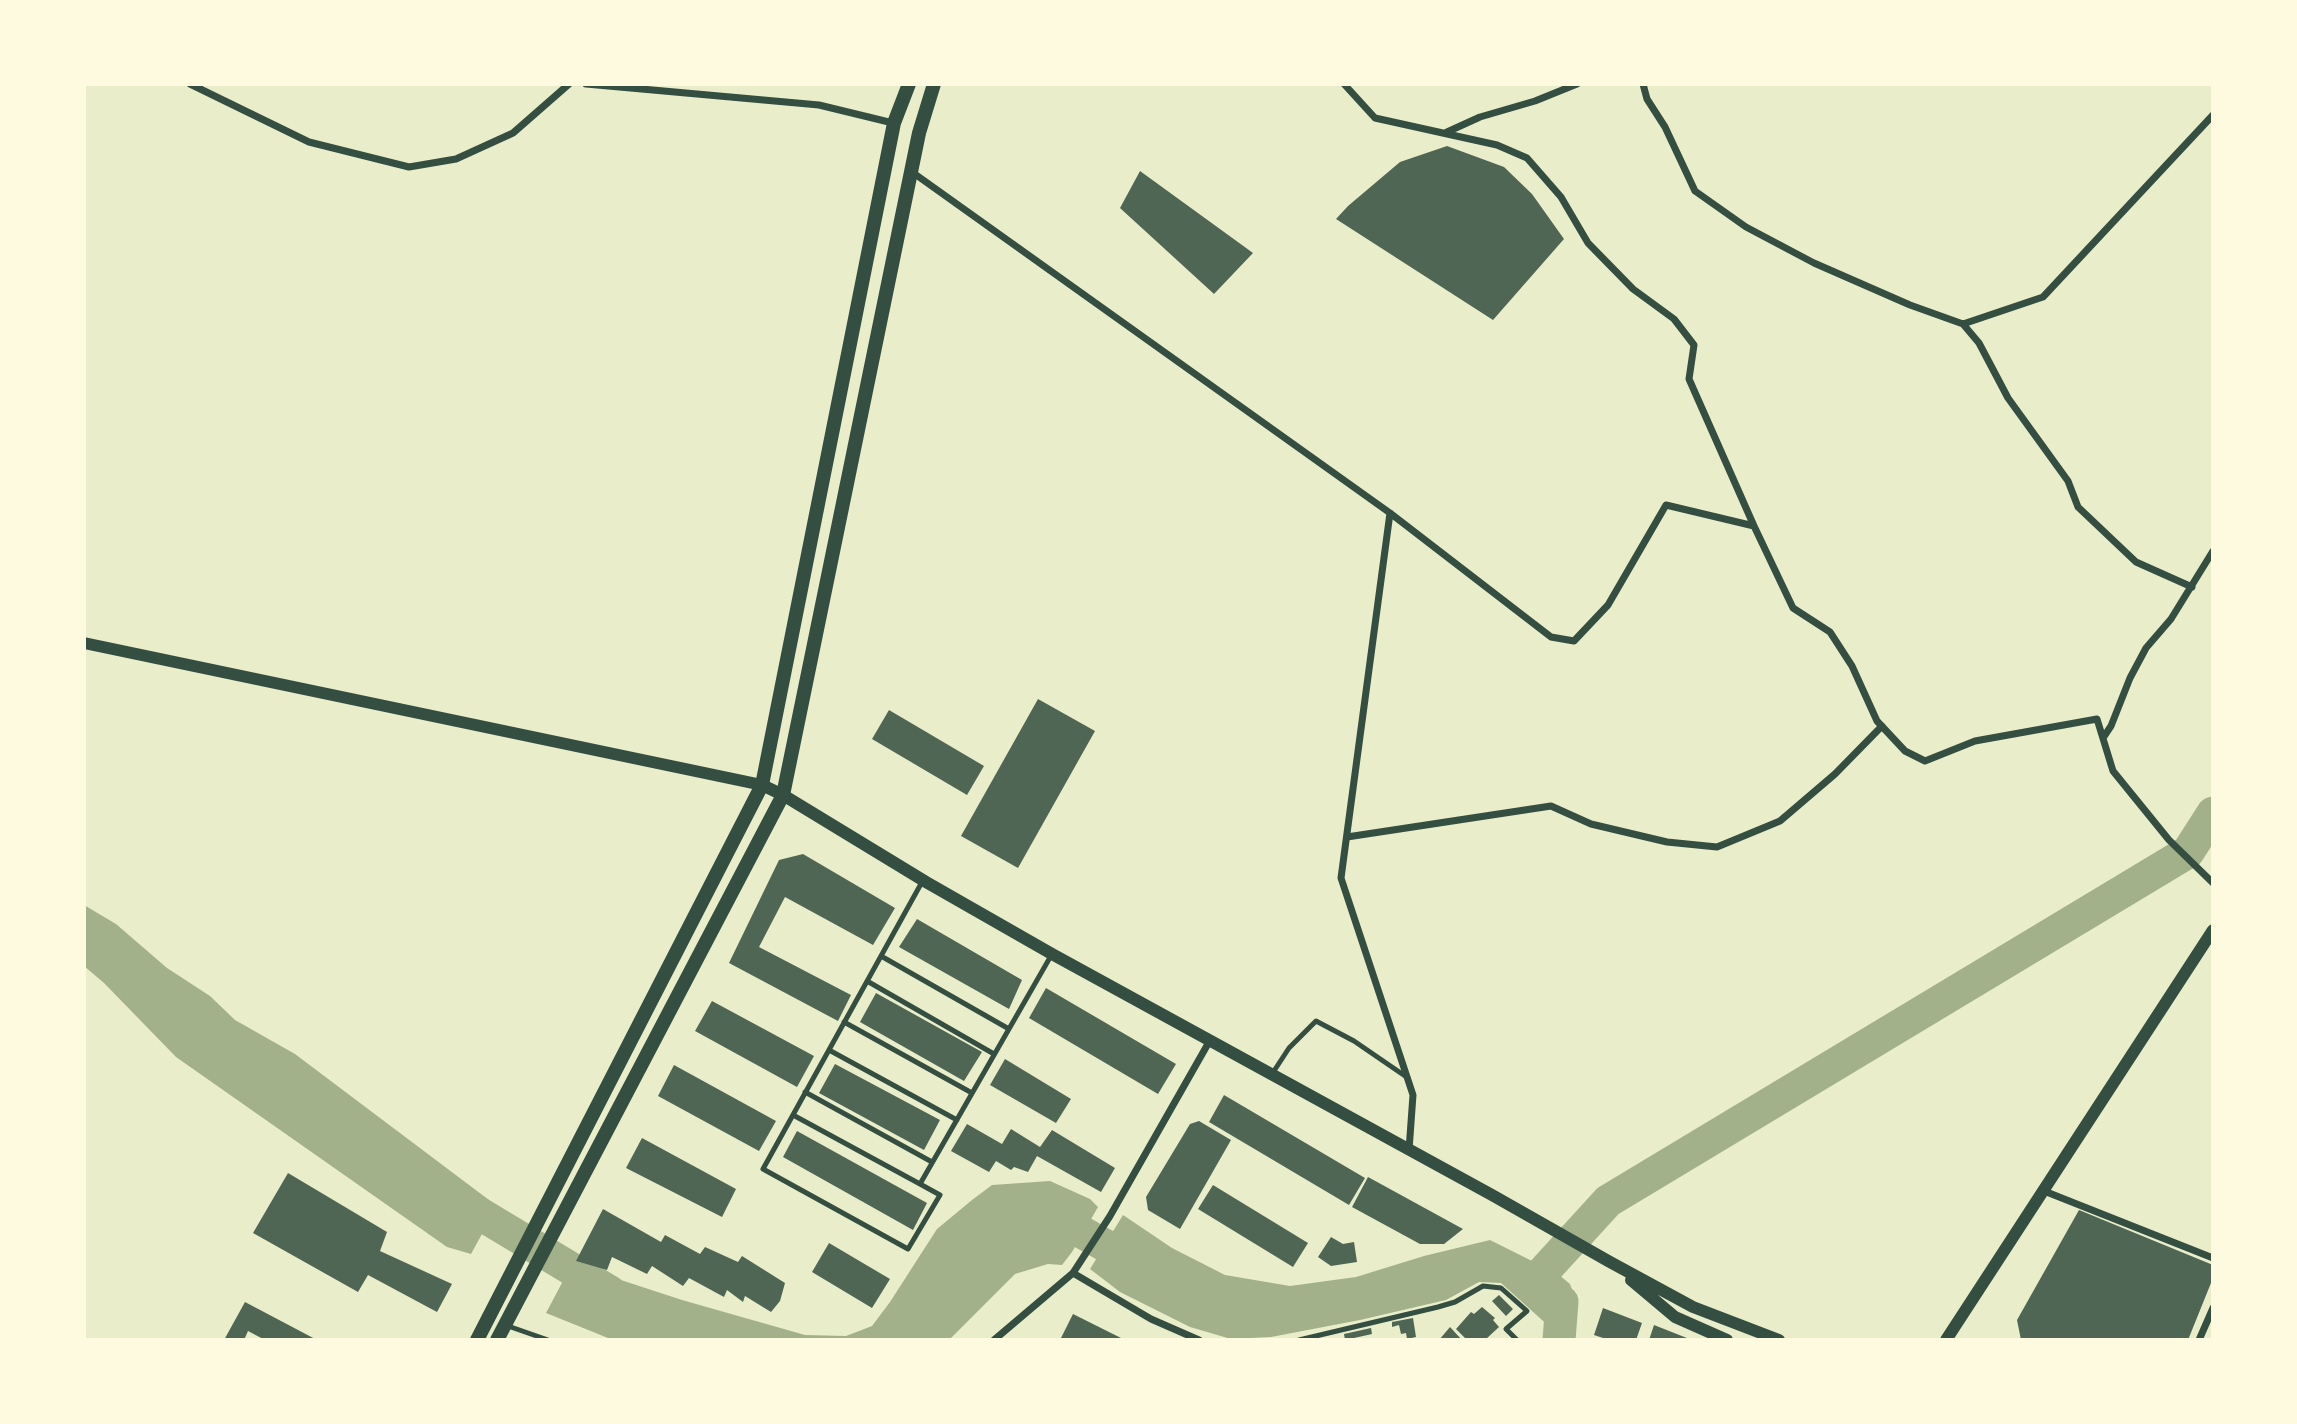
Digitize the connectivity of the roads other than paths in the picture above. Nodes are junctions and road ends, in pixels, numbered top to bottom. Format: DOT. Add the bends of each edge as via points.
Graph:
graph roads {
  1 [pos="190,84"];
  2 [pos="569,84"];
  3 [pos="586,84"];
  4 [pos="909,84"];
  5 [pos="934,84"];
  6 [pos="1344,84"];
  7 [pos="1577,84"];
  8 [pos="1643,84"];
  9 [pos="2213,115"];
  10 [pos="894,123"];
  11 [pos="1446,133"];
  12 [pos="912,172"];
  13 [pos="1963,324"];
  14 [pos="1390,513"];
  15 [pos="1754,526"];
  16 [pos="2213,551"];
  17 [pos="2192,587"];
  18 [pos="84,643"];
  19 [pos="1882,726"];
  20 [pos="2103,738"];
  21 [pos="762,785"];
  22 [pos="783,795"];
  23 [pos="1347,837"];
  24 [pos="923,880"];
  25 [pos="2213,883"];
  26 [pos="2213,930"];
  27 [pos="1052,954"];
  28 [pos="881,956"];
  29 [pos="867,981"];
  30 [pos="844,1022"];
  31 [pos="1009,1029"];
  32 [pos="1209,1042"];
  33 [pos="829,1050"];
  34 [pos="995,1054"];
  35 [pos="1271,1076"];
  36 [pos="1408,1079"];
  37 [pos="805,1092"];
  38 [pos="972,1093"];
  39 [pos="793,1115"];
  40 [pos="957,1120"];
  41 [pos="1409,1151"];
  42 [pos="933,1162"];
  43 [pos="920,1184"];
  44 [pos="2044,1191"];
  45 [pos="2213,1258"];
  46 [pos="1610,1262"];
  47 [pos="1073,1273"];
  48 [pos="2213,1308"];
  49 [pos="505,1325"];
  50 [pos="477,1340"];
  51 [pos="497,1340"];
  52 [pos="548,1340"];
  53 [pos="995,1340"];
  54 [pos="1199,1340"];
  55 [pos="1299,1340"];
  56 [pos="1517,1340"];
  57 [pos="1727,1340"];
  58 [pos="1779,1340"];
  59 [pos="1946,1340"];
  60 [pos="2199,1340"];
  1 -- 2 [label="street" via="309,142 409,167 456,159 513,133"];
  3 -- 10 [label="street" via="818,106"];
  4 -- 10 [label="main road"];
  5 -- 12 [label="main road"];
  6 -- 11 [label="street" via="1375,118"];
  7 -- 11 [label="street"];
  8 -- 13 [label="street" via="1695,191 1746,227 1814,263"];
  9 -- 13 [label="street" via="2043,297"];
  10 -- 21 [label="main road"];
  11 -- 15 [label="street" via="1497,145 1527,158 1561,197 1588,243 1633,289 1674,319 1694,345 1689,379"];
  12 -- 14 [label="street"];
  12 -- 22 [label="main road"];
  13 -- 17 [label="street" via="1979,343 2008,398 2068,481 2078,507 2137,562"];
  14 -- 15 [label="street" via="1551,637 1574,641 1608,605 1666,505"];
  14 -- 23 [label="street"];
  15 -- 19 [label="street" via="1793,608 1830,632"];
  16 -- 17 [label="street"];
  17 -- 20 [label="street" via="2146,648"];
  18 -- 21 [label="street"];
  19 -- 20 [label="street" via="1905,751 1925,761 1975,741 2097,719"];
  19 -- 23 [label="street" via="1780,821 1717,847 1667,842 1591,824 1551,806"];
  20 -- 25 [label="street" via="2113,771 2169,841"];
  21 -- 22 [label="street"];
  21 -- 50 [label="main road"];
  22 -- 24 [label="street"];
  22 -- 49 [label="main road"];
  23 -- 36 [label="street" via="1341,878"];
  24 -- 27 [label="street"];
  24 -- 28 [label="lane"];
  26 -- 44 [label="street"];
  27 -- 31 [label="lane"];
  27 -- 32 [label="street"];
  28 -- 29 [label="lane"];
  28 -- 31 [label="lane"];
  29 -- 30 [label="lane"];
  29 -- 34 [label="lane"];
  30 -- 33 [label="lane"];
  30 -- 38 [label="lane"];
  31 -- 34 [label="lane"];
  32 -- 35 [label="street"];
  32 -- 47 [label="street"];
  33 -- 37 [label="lane"];
  33 -- 40 [label="lane"];
  34 -- 38 [label="lane"];
  35 -- 36 [label="lane" via="1289,1048 1316,1021"];
  35 -- 41 [label="street"];
  36 -- 41 [label="street" via="1413,1095"];
  37 -- 39 [label="lane"];
  37 -- 42 [label="lane"];
  38 -- 40 [label="lane"];
  39 -- 43 [label="lane"];
  39 -- 43 [label="lane" via="763,1168 908,1249 940,1195"];
  40 -- 42 [label="lane"];
  41 -- 46 [label="street"];
  42 -- 43 [label="lane"];
  44 -- 45 [label="street"];
  44 -- 59 [label="street"];
  46 -- 57 [label="street" via="1675,1317"];
  46 -- 58 [label="street" via="1693,1307"];
  47 -- 53 [label="street"];
  47 -- 54 [label="street" via="1151,1319"];
  48 -- 60 [label="street"];
  49 -- 51 [label="main road"];
  49 -- 52 [label="lane"];
  55 -- 56 [label="lane" via="1438,1307 1483,1286 1502,1288 1527,1311 1506,1329"];
}
